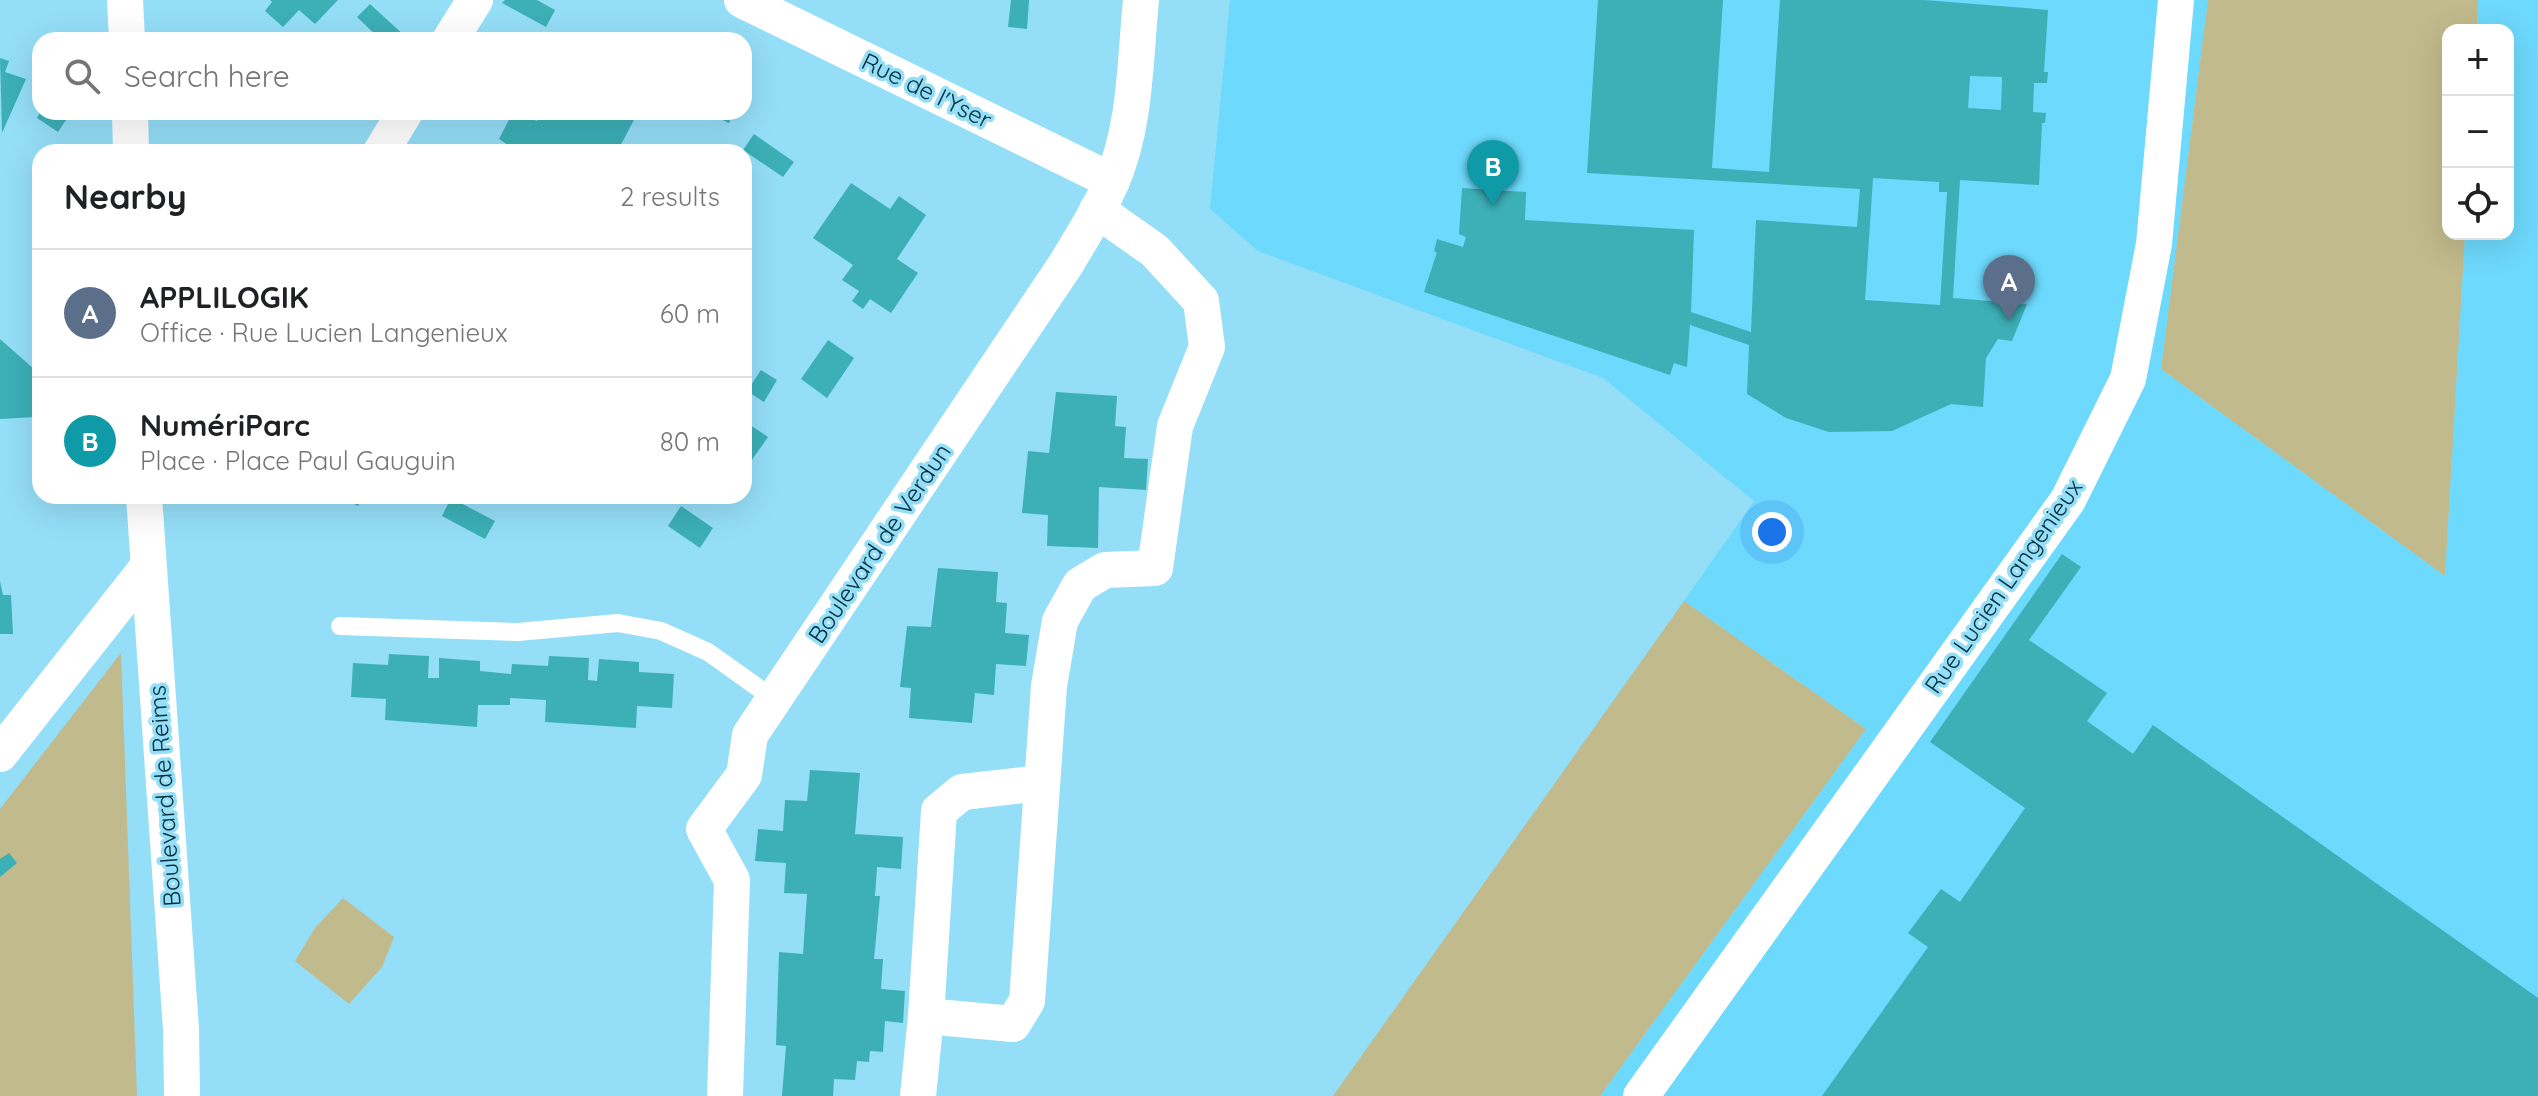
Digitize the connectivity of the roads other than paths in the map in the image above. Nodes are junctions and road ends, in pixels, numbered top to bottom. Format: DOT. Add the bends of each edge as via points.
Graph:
graph roads {
  1 [pos="125,0"];
  2 [pos="475,0"];
  3 [pos="742,0"];
  4 [pos="1141,0"];
  5 [pos="2176,0"];
  6 [pos="127,32"];
  7 [pos="455,32"];
  8 [pos="130,120"];
  9 [pos="400,120"];
  10 [pos="131,144"];
  11 [pos="386,144"];
  12 [pos="1105,195"];
  13 [pos="144,504"];
  14 [pos="147,568"];
  15 [pos="340,626"];
  16 [pos="774,699"];
  17 [pos="0,754"];
  18 [pos="1042,783"];
  19 [pos="926,1016"];
  20 [pos="182,1096"];
  21 [pos="725,1096"];
  22 [pos="918,1096"];
  23 [pos="1641,1096"];
  1 -- 6 [label="street"];
  2 -- 7 [label="street"];
  3 -- 12 [label="street, Rue de l'Yser"];
  4 -- 12 [label="street, Boulevard de Verdun" via="1127,131"];
  5 -- 23 [label="street, Rue Lucien Langenieux" via="2154,244 2128,379 2068,500"];
  8 -- 10 [label="street"];
  9 -- 11 [label="street"];
  12 -- 16 [label="street, Boulevard de Verdun" via="1066,264"];
  12 -- 18 [label="street, Rue de l'Yser" via="1201,301 1207,347 1175,426 1155,568 1105,570 1080,585 1060,621"];
  13 -- 14 [label="street, Boulevard de Reims"];
  14 -- 17 [label="street"];
  14 -- 20 [label="street, Boulevard de Reims"];
  15 -- 16 [label="lane" via="518,632 618,623 661,631 708,652"];
  16 -- 21 [label="street, Boulevard de Verdun" via="750,735 744,775 704,829 732,880"];
  18 -- 19 [label="street" via="962,792 939,811"];
  18 -- 19 [label="street" via="1027,1001 1013,1024"];
  19 -- 22 [label="street"];
}
